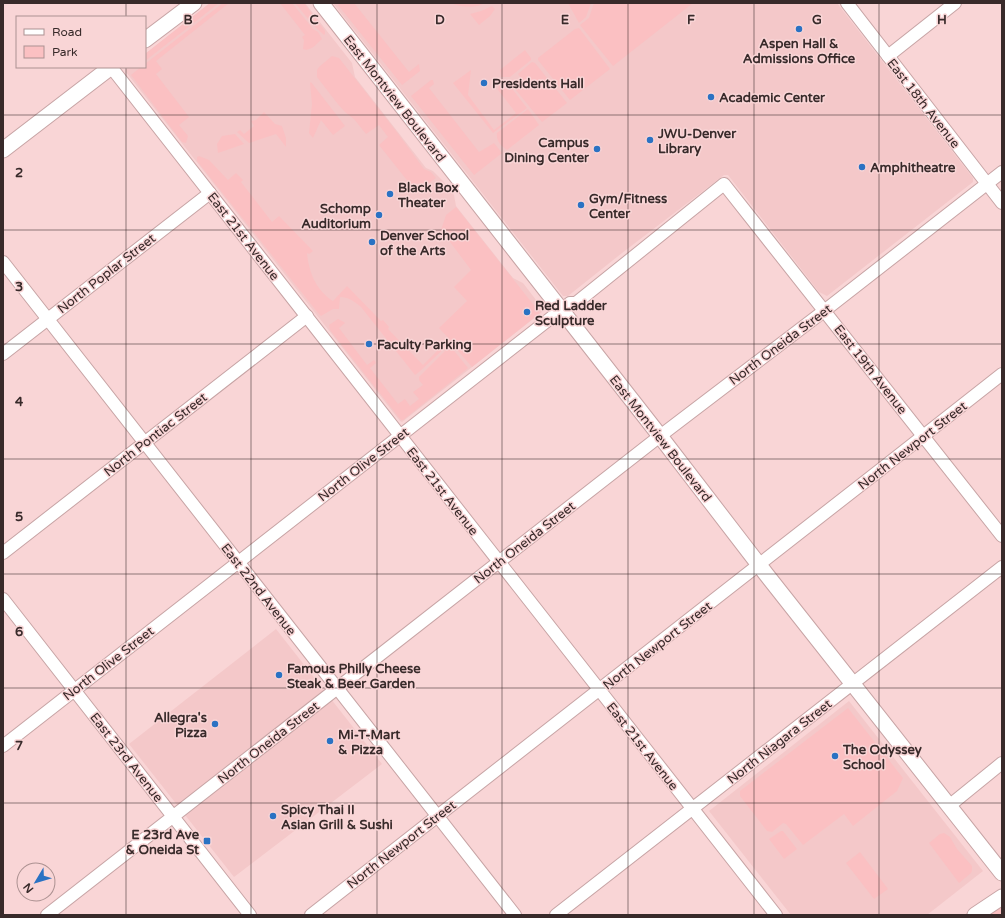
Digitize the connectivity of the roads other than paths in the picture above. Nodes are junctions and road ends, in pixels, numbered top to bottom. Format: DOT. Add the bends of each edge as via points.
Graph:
graph roads {
  1 [pos="194,3"];
  2 [pos="321,3"];
  3 [pos="847,3"];
  4 [pos="955,3"];
  5 [pos="146,39"];
  6 [pos="888,56"];
  7 [pos="110,68"];
  8 [pos="112,68"];
  9 [pos="3,150"];
  10 [pos="1002,172"];
  11 [pos="724,184"];
  12 [pos="987,184"];
  13 [pos="210,193"];
  14 [pos="1002,203"];
  15 [pos="3,262"];
  16 [pos="561,310"];
  17 [pos="824,311"];
  18 [pos="306,316"];
  19 [pos="48,319"];
  20 [pos="3,354"];
  21 [pos="1002,374"];
  22 [pos="400,435"];
  23 [pos="660,436"];
  24 [pos="924,436"];
  25 [pos="144,442"];
  26 [pos="1002,536"];
  27 [pos="3,553"];
  28 [pos="238,562"];
  29 [pos="499,562"];
  30 [pos="760,565"];
  31 [pos="1002,566"];
  32 [pos="3,599"];
  33 [pos="853,684"];
  34 [pos="337,688"];
  35 [pos="74,690"];
  36 [pos="598,690"];
  37 [pos="3,746"];
  38 [pos="1002,763"];
  39 [pos="949,806"];
  40 [pos="693,809"];
  41 [pos="173,816"];
  42 [pos="437,816"];
  43 [pos="1002,873"];
  44 [pos="1002,897"];
  45 [pos="47,915"];
  46 [pos="250,915"];
  47 [pos="311,915"];
  48 [pos="515,915"];
  49 [pos="556,915"];
  50 [pos="776,915"];
  51 [pos="976,915"];
  1 -- 5 [label="main road"];
  2 -- 16 [label="main road, East Montview Boulevard"];
  3 -- 6 [label="street, East 18th Avenue"];
  4 -- 6 [label="street"];
  6 -- 12 [label="street, East 18th Avenue"];
  7 -- 9 [label="main road"];
  8 -- 13 [label="street, East 21st Avenue"];
  10 -- 12 [label="street, North Oneida Street"];
  11 -- 16 [label="street, North Olive Street" via="576,303 570,303"];
  11 -- 17 [label="street, East 19th Avenue"];
  12 -- 14 [label="street, East 18th Avenue"];
  12 -- 17 [label="street, North Oneida Street"];
  13 -- 18 [label="street, East 21st Avenue"];
  13 -- 19 [label="street, North Poplar Street"];
  15 -- 19 [label="street, East 22nd Avenue"];
  16 -- 22 [label="street, North Olive Street"];
  16 -- 23 [label="main road, East Montview Boulevard"];
  17 -- 23 [label="street, North Oneida Street"];
  17 -- 24 [label="street, East 19th Avenue"];
  18 -- 22 [label="street, East 21st Avenue"];
  18 -- 25 [label="street, North Pontiac Street"];
  19 -- 20 [label="street, North Poplar Street"];
  19 -- 25 [label="street, East 22nd Avenue"];
  21 -- 24 [label="street, North Newport Street"];
  22 -- 28 [label="street, North Olive Street"];
  22 -- 29 [label="street, East 21st Avenue"];
  23 -- 29 [label="street, North Oneida Street"];
  23 -- 30 [label="main road, East Montview Boulevard"];
  24 -- 26 [label="street, East 19th Avenue"];
  24 -- 30 [label="street, North Newport Street"];
  25 -- 27 [label="street, North Pontiac Street"];
  25 -- 28 [label="street, East 22nd Avenue"];
  28 -- 34 [label="street, East 22nd Avenue"];
  28 -- 35 [label="street, North Olive Street"];
  29 -- 34 [label="street, North Oneida Street"];
  29 -- 36 [label="street, East 21st Avenue"];
  30 -- 33 [label="main road, East Montview Boulevard"];
  30 -- 36 [label="street, North Newport Street"];
  31 -- 33 [label="street, North Niagara Street"];
  32 -- 35 [label="street, East 23rd Avenue"];
  33 -- 39 [label="main road, East Montview Boulevard"];
  33 -- 40 [label="street, North Niagara Street"];
  34 -- 41 [label="street, North Oneida Street"];
  34 -- 42 [label="street, East 22nd Avenue"];
  35 -- 37 [label="street, North Olive Street"];
  35 -- 41 [label="street, East 23rd Avenue"];
  36 -- 40 [label="street, East 21st Avenue"];
  36 -- 42 [label="street, North Newport Street"];
  38 -- 39 [label="street"];
  39 -- 43 [label="main road, East Montview Boulevard"];
  40 -- 49 [label="street, North Niagara Street"];
  40 -- 50 [label="street, East 21st Avenue"];
  41 -- 45 [label="street, North Oneida Street"];
  41 -- 46 [label="street, East 23rd Avenue"];
  42 -- 47 [label="street, North Newport Street"];
  42 -- 48 [label="street, East 22nd Avenue"];
  44 -- 51 [label="main road"];
}
